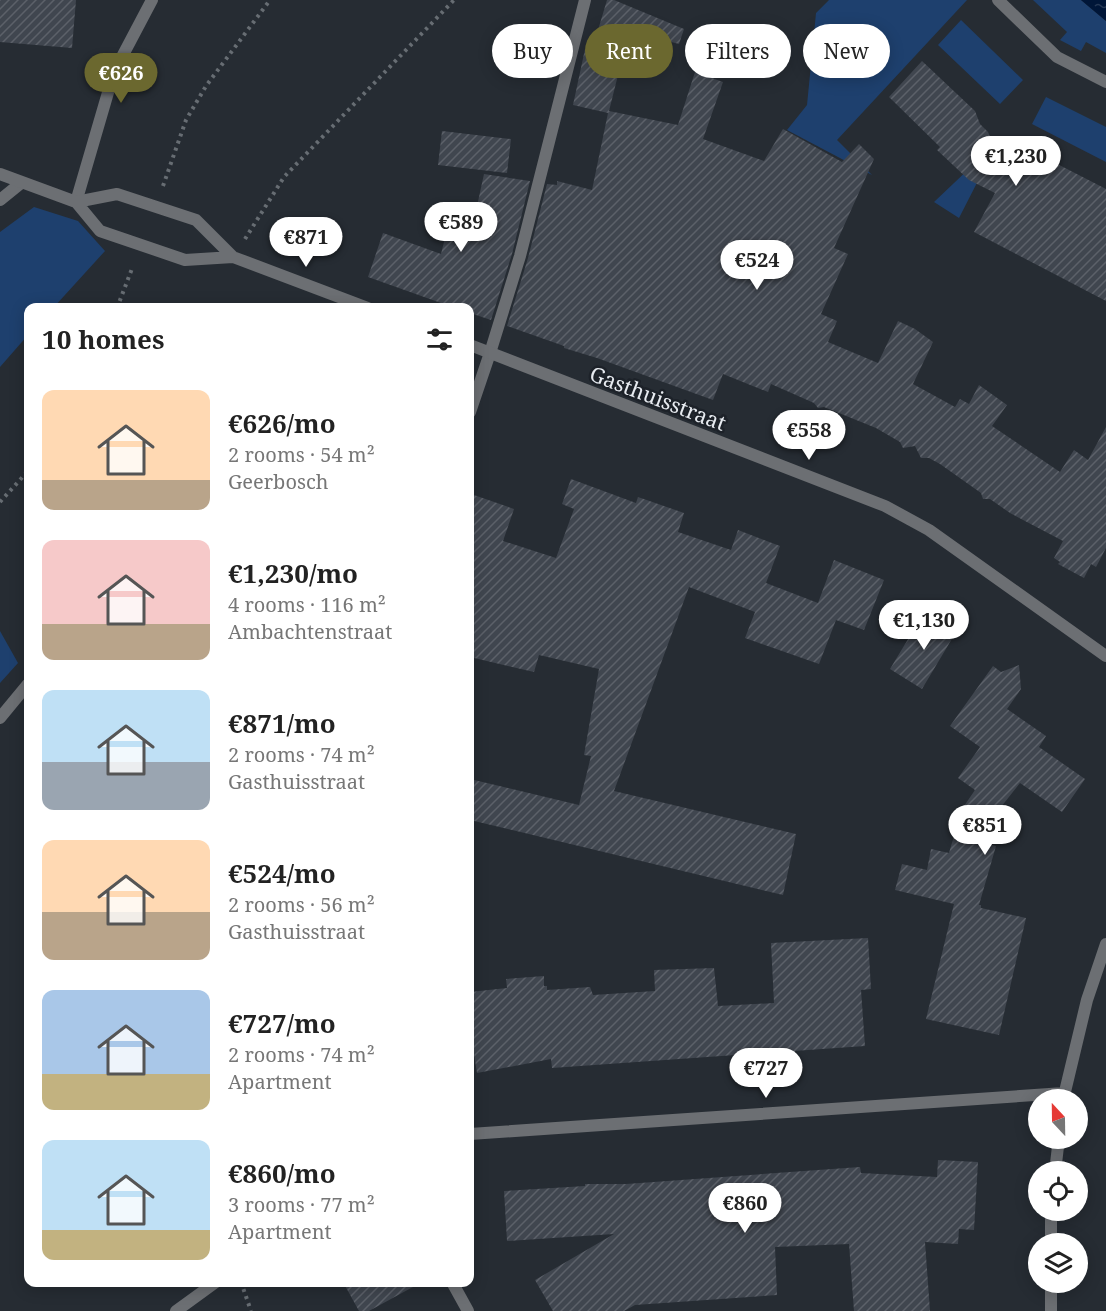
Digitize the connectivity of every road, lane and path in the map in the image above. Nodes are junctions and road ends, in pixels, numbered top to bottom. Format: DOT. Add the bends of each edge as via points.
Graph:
graph roads {
  1 [pos="152,0"];
  2 [pos="270,0"];
  3 [pos="454,0"];
  4 [pos="585,0"];
  5 [pos="998,0"];
  6 [pos="1106,82"];
  7 [pos="0,174"];
  8 [pos="21,183"];
  9 [pos="0,200"];
  10 [pos="76,202"];
  11 [pos="155,206"];
  12 [pos="141,245"];
  13 [pos="233,257"];
  14 [pos="119,303"];
  15 [pos="355,303"];
  16 [pos="474,347"];
  17 [pos="490,353"];
  18 [pos="474,400"];
  19 [pos="24,475"];
  20 [pos="0,502"];
  21 [pos="1106,656"];
  22 [pos="24,689"];
  23 [pos="0,718"];
  24 [pos="1106,944"];
  25 [pos="1066,1089"];
  26 [pos="1028,1098"];
  27 [pos="474,1134"];
  28 [pos="209,1287"];
  29 [pos="243,1287"];
  30 [pos="455,1287"];
  31 [pos="1051,1293"];
  32 [pos="177,1311"];
  33 [pos="251,1311"];
  34 [pos="468,1311"];
  35 [pos="1051,1311"];
  1 -- 10 [label="street" via="114,72"];
  2 -- 11 [label="path" via="206,86 186,120"];
  3 -- 13 [label="path" via="284,177"];
  4 -- 17 [label="street" via="520,256"];
  5 -- 6 [label="street" via="1057,57"];
  7 -- 8 [label="street"];
  8 -- 9 [label="street"];
  8 -- 10 [label="street"];
  10 -- 11 [label="street" via="117,194"];
  10 -- 12 [label="street" via="100,231"];
  11 -- 13 [label="street" via="196,220"];
  12 -- 13 [label="street" via="185,260"];
  12 -- 14 [label="path"];
  13 -- 15 [label="street"];
  16 -- 17 [label="street, Gasthuisstraat"];
  17 -- 18 [label="street"];
  17 -- 21 [label="street, Gasthuisstraat" via="885,506 929,530"];
  19 -- 20 [label="path"];
  22 -- 23 [label="street"];
  24 -- 25 [label="street" via="1087,1000"];
  26 -- 27 [label="street"];
  28 -- 32 [label="street"];
  29 -- 33 [label="path"];
  30 -- 34 [label="street"];
  31 -- 35 [label="street"];
}
